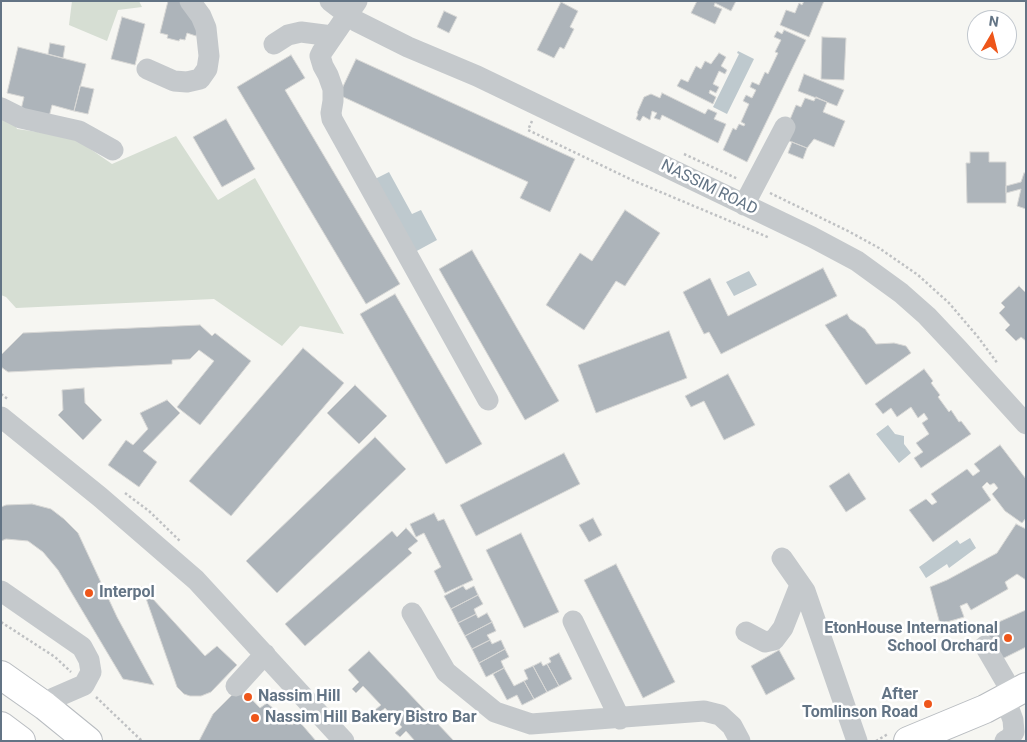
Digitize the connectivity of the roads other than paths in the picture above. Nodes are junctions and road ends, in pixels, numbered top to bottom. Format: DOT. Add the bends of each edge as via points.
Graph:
graph roads {
  1 [pos="190,1"];
  2 [pos="330,1"];
  3 [pos="352,8"];
  4 [pos="332,36"];
  5 [pos="274,44"];
  6 [pos="147,69"];
  7 [pos="1,108"];
  8 [pos="785,127"];
  9 [pos="113,150"];
  10 [pos="744,205"];
  11 [pos="488,400"];
  12 [pos="1,417"];
  13 [pos="1026,424"];
  14 [pos="782,558"];
  15 [pos="800,584"];
  16 [pos="1,591"];
  17 [pos="412,613"];
  18 [pos="573,621"];
  19 [pos="746,632"];
  20 [pos="985,646"];
  21 [pos="265,654"];
  22 [pos="1,675"];
  23 [pos="236,686"];
  24 [pos="1015,693"];
  25 [pos="45,706"];
  26 [pos="620,719"];
  27 [pos="1,726"];
  28 [pos="1010,736"];
  29 [pos="88,740"];
  30 [pos="21,741"];
  31 [pos="344,741"];
  32 [pos="740,741"];
  33 [pos="857,741"];
  34 [pos="908,741"];
  1 -- 6 [label="street" via="202,16 206,28 207,69 200,79 187,82 174,81"];
  2 -- 3 [label="street, NASSIM ROAD"];
  3 -- 4 [label="street"];
  3 -- 10 [label="street, NASSIM ROAD" via="408,47 477,76"];
  4 -- 5 [label="street" via="301,32 288,35"];
  4 -- 11 [label="street" via="320,56 333,89 332,120"];
  7 -- 9 [label="street" via="22,118 79,130"];
  8 -- 10 [label="street"];
  10 -- 13 [label="street, NASSIM ROAD" via="837,250 901,293 958,348"];
  12 -- 21 [label="street" via="196,580"];
  14 -- 15 [label="street"];
  15 -- 19 [label="street" via="783,628 774,640 765,642"];
  15 -- 33 [label="street"];
  16 -- 25 [label="street" via="82,647 89,660 91,672 84,685 54,698"];
  17 -- 26 [label="street" via="446,672 496,712 531,724"];
  18 -- 26 [label="street"];
  20 -- 24 [label="street"];
  21 -- 23 [label="street"];
  21 -- 31 [label="street"];
  22 -- 25 [label="main road"];
  24 -- 28 [label="street"];
  24 -- 34 [label="main road"];
  25 -- 29 [label="main road"];
  26 -- 32 [label="street" via="704,711 720,715 732,726"];
  27 -- 30 [label="main road"];
}
